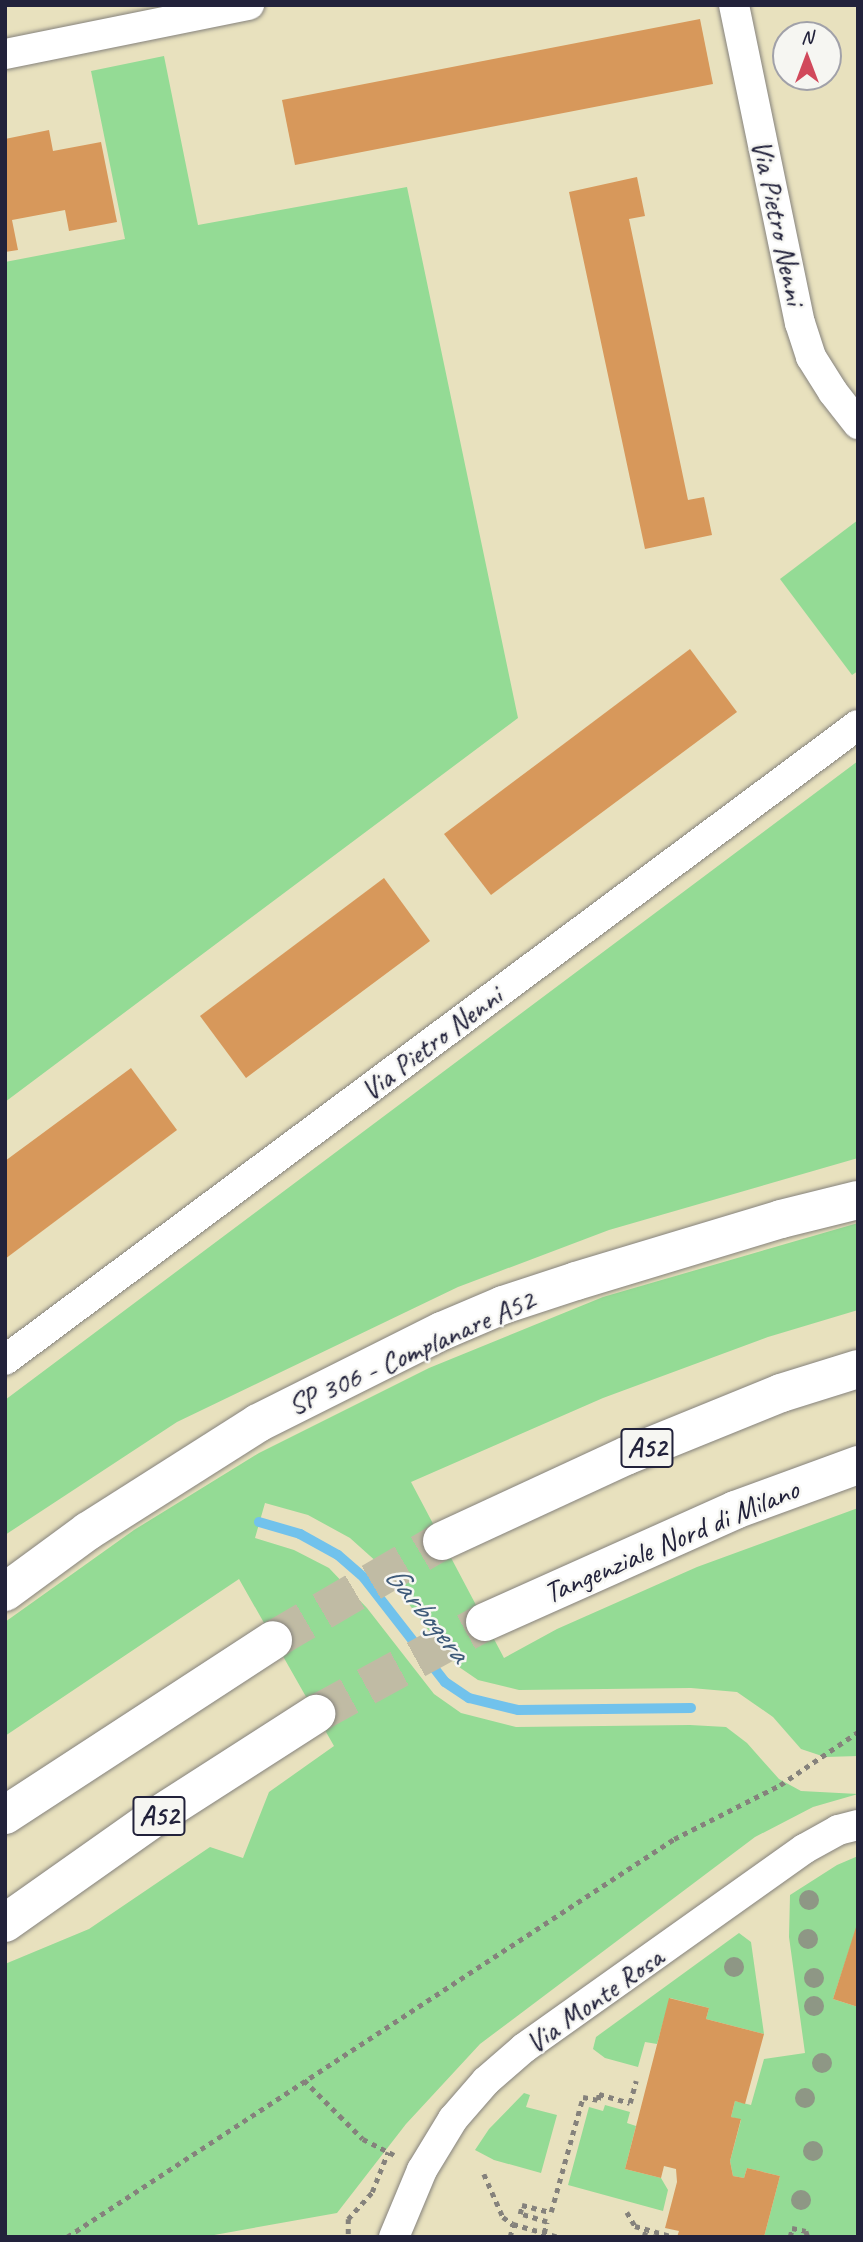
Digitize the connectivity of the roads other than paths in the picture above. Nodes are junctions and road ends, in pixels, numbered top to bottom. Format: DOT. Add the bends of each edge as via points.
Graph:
graph roads {
  1 [pos="249,5"];
  2 [pos="734,5"];
  3 [pos="5,54"];
  4 [pos="858,424"];
  5 [pos="858,725"];
  6 [pos="858,1199"];
  7 [pos="5,1360"];
  8 [pos="858,1368"];
  9 [pos="858,1465"];
  10 [pos="442,1541"];
  11 [pos="5,1592"];
  12 [pos="485,1622"];
  13 [pos="273,1640"];
  14 [pos="316,1714"];
  15 [pos="5,1815"];
  16 [pos="858,1825"];
  17 [pos="5,1923"];
  18 [pos="394,2237"];
  1 -- 3 [label="street"];
  2 -- 4 [label="street, Via Pietro Nenni" via="800,323 811,356"];
  5 -- 7 [label="street, Via Pietro Nenni"];
  6 -- 11 [label="main road, SP 306 - Complanare A52" via="576,1281 442,1331 258,1423 88,1531"];
  8 -- 10 [label="main road, A52" via="781,1393 625,1456"];
  9 -- 12 [label="main road, Tangenziale Nord di Milano" via="735,1510"];
  13 -- 15 [label="main road"];
  14 -- 17 [label="main road, A52" via="154,1818"];
  16 -- 18 [label="street, Via Monte Rosa" via="838,1830 804,1849 524,2048 486,2081 453,2119 422,2170"];
}
